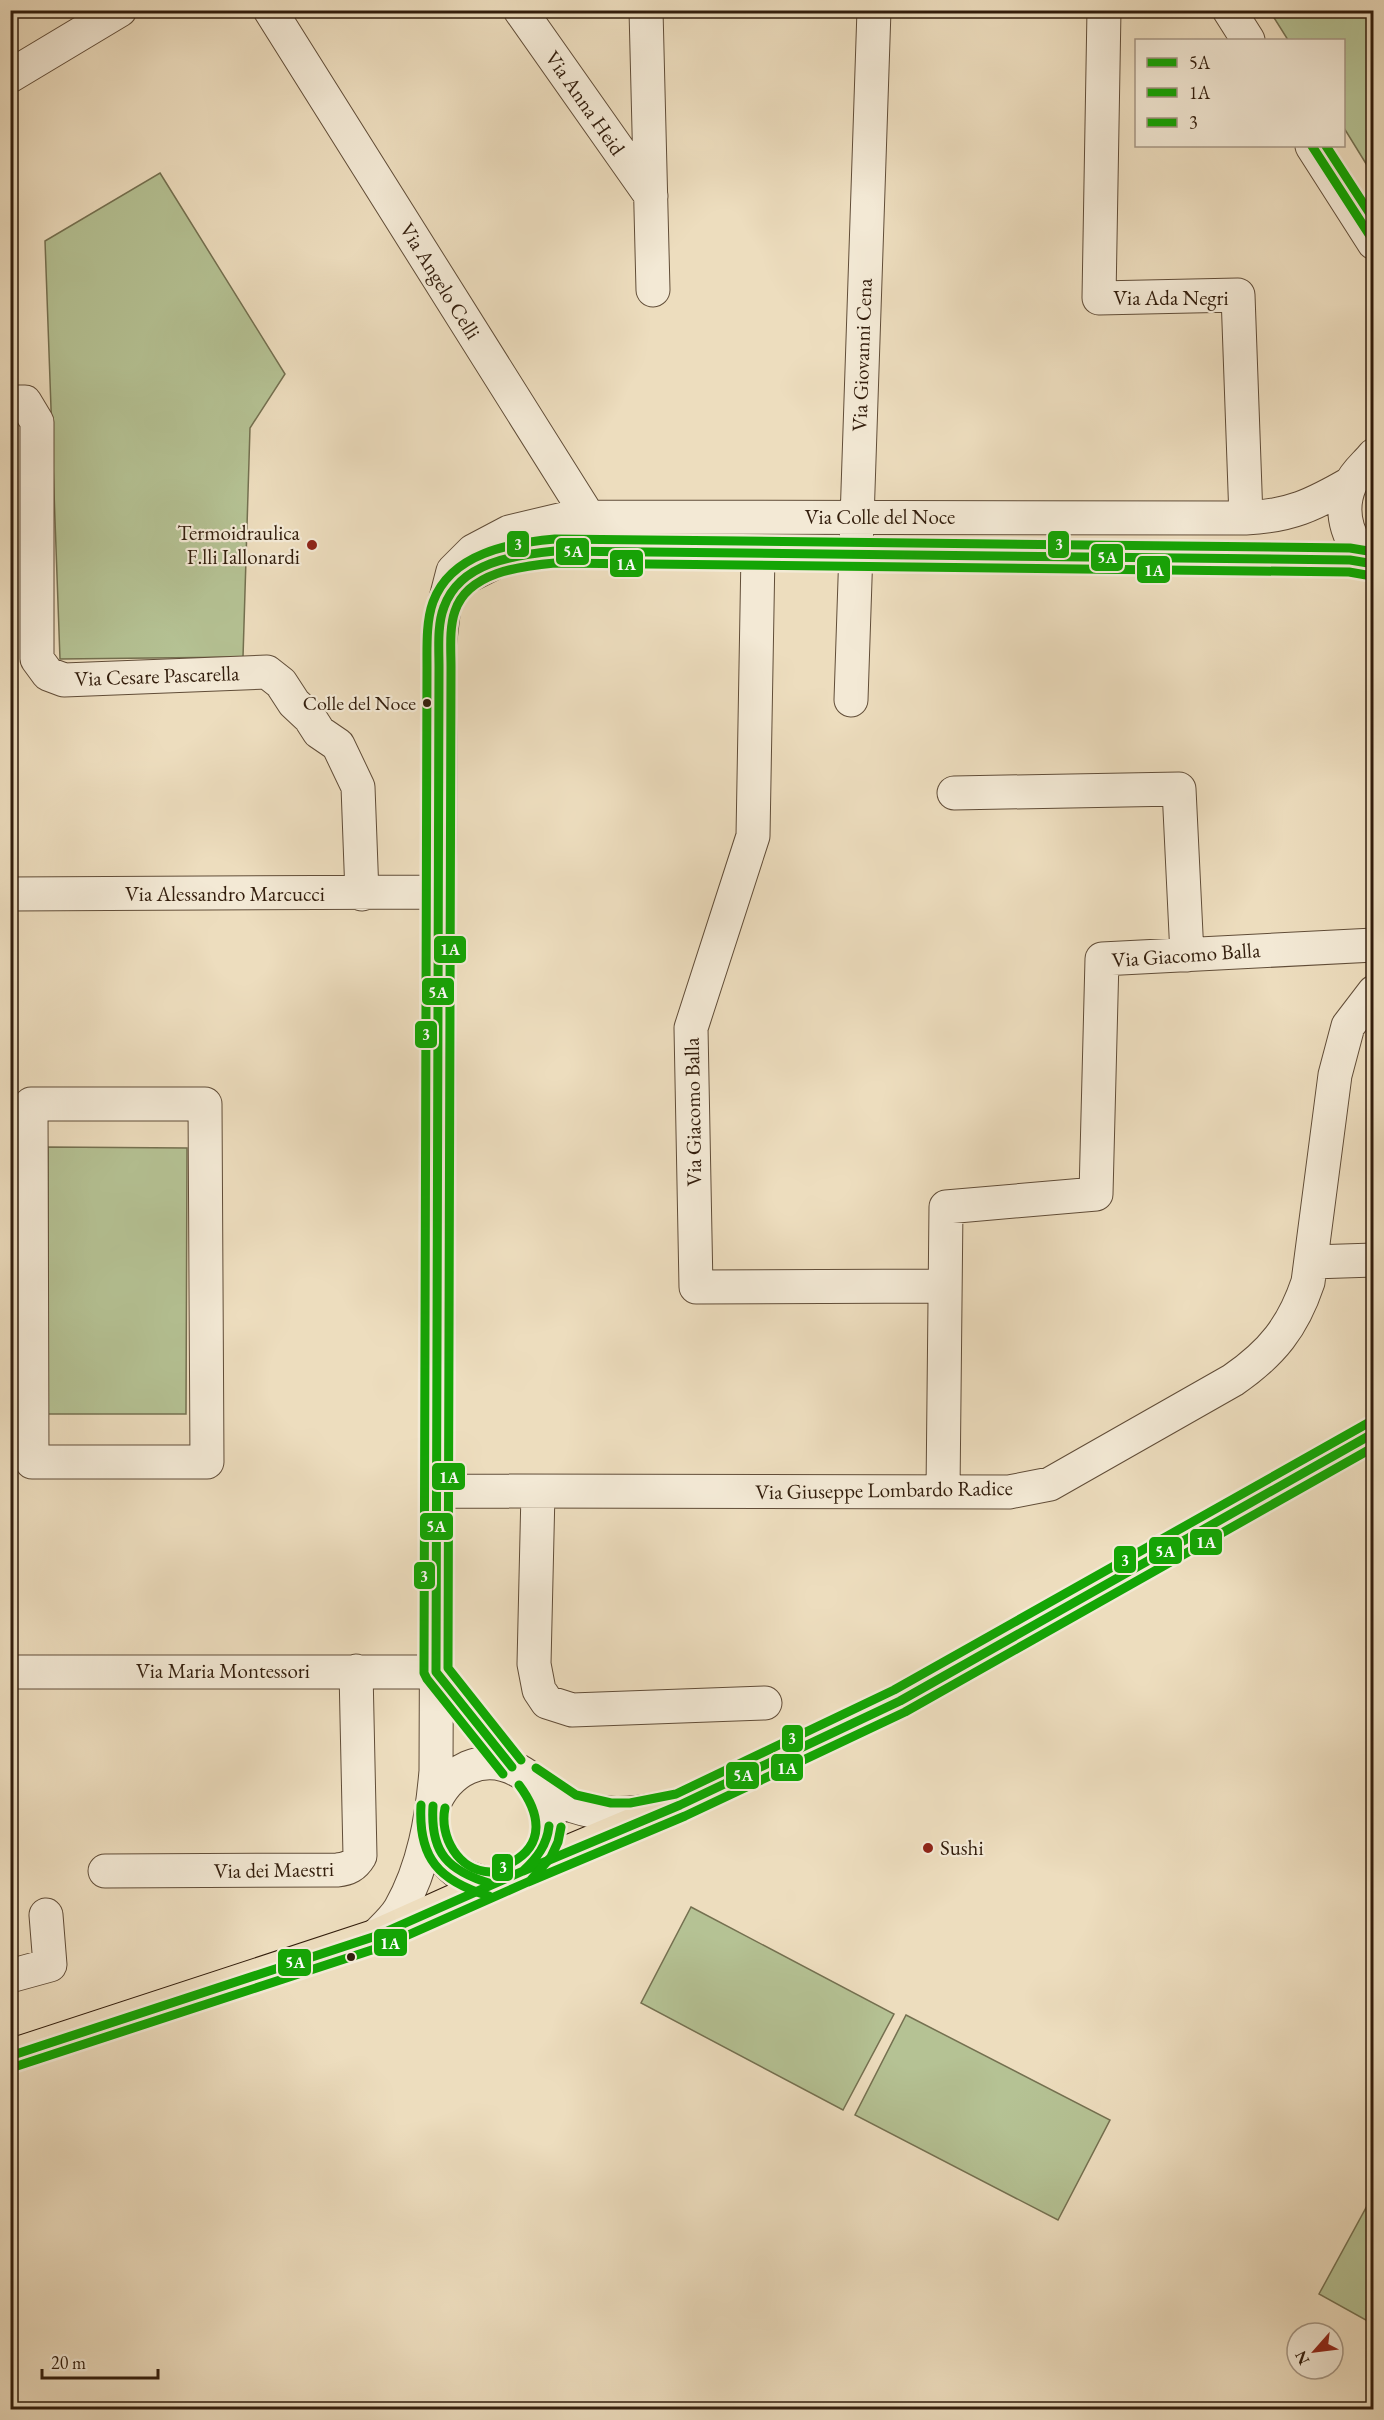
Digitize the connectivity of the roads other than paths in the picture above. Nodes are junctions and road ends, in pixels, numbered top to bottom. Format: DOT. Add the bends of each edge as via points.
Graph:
graph roads {
  1 [pos="120,10"];
  2 [pos="270,10"];
  3 [pos="520,10"];
  4 [pos="646,10"];
  5 [pos="874,10"];
  6 [pos="1104,10"];
  7 [pos="1229,10"];
  8 [pos="1247,39"];
  9 [pos="10,76"];
  10 [pos="1313,147"];
  11 [pos="651,196"];
  12 [pos="1374,243"];
  13 [pos="653,290"];
  14 [pos="10,402"];
  15 [pos="1367,465"];
  16 [pos="589,517"];
  17 [pos="857,517"];
  18 [pos="1245,518"];
  19 [pos="611,552"];
  20 [pos="758,553"];
  21 [pos="856,554"];
  22 [pos="1374,563"];
  23 [pos="444,606"];
  24 [pos="852,700"];
  25 [pos="954,793"];
  26 [pos="440,892"];
  27 [pos="10,894"];
  28 [pos="362,894"];
  29 [pos="1374,945"];
  30 [pos="1187,955"];
  31 [pos="1374,992"];
  32 [pos="21,1231"];
  33 [pos="1374,1260"];
  34 [pos="1312,1262"];
  35 [pos="945,1286"];
  36 [pos="21,1331"];
  37 [pos="1374,1433"];
  38 [pos="438,1491"];
  39 [pos="538,1492"];
  40 [pos="943,1492"];
  41 [pos="356,1671"];
  42 [pos="10,1672"];
  43 [pos="436,1672"];
  44 [pos="765,1703"];
  45 [pos="520,1773"];
  46 [pos="680,1805"];
  47 [pos="432,1815"];
  48 [pos="105,1871"];
  49 [pos="524,1871"];
  50 [pos="492,1884"];
  51 [pos="46,1915"];
  52 [pos="376,1936"];
  53 [pos="10,1976"];
  54 [pos="10,2056"];
  1 -- 9 [label="street"];
  2 -- 16 [label="street, Via Angelo Celli"];
  3 -- 11 [label="street, Via Anna Heid"];
  4 -- 11 [label="street, Via Anna Heid"];
  5 -- 17 [label="street, Via Giovanni Cena"];
  6 -- 18 [label="street, Via Ada Negri" via="1099,298 1238,295"];
  7 -- 8 [label="street"];
  10 -- 12 [label="street"];
  11 -- 13 [label="street, Via Anna Heid"];
  14 -- 28 [label="street, Via Cesare Pascarella" via="26,402 38,422 37,659 48,674 64,680 267,672 281,682 320,732 338,745 358,787"];
  15 -- 18 [label="street, Via Colle del Noce" via="1301,508 1275,517"];
  15 -- 22 [label="street, Via Colle del Noce" via="1346,498 1346,523 1359,550"];
  16 -- 17 [label="street, Via Colle del Noce"];
  16 -- 19 [label="street, Via Angelo Celli"];
  16 -- 23 [label="street, Via Colle del Noce" via="572,517 508,532 473,551 453,571"];
  17 -- 18 [label="street, Via Colle del Noce"];
  17 -- 21 [label="street, Via Giovanni Cena"];
  19 -- 20 [label="street, Via Colle del Noce"];
  19 -- 23 [label="street, Via Colle del Noce" via="555,551 504,558 466,578"];
  20 -- 21 [label="street, Via Colle del Noce"];
  20 -- 35 [label="street, Via Giacomo Balla" via="753,836 691,1028 696,1287"];
  21 -- 22 [label="street, Via Colle del Noce"];
  21 -- 24 [label="street, Via Giovanni Cena"];
  23 -- 26 [label="street, Via Colle del Noce" via="438,657"];
  25 -- 30 [label="street" via="1179,789"];
  26 -- 28 [label="street, Via Alessandro Marcucci"];
  26 -- 38 [label="street, Via Colle del Noce"];
  27 -- 28 [label="street, Via Alessandro Marcucci"];
  29 -- 30 [label="street, Via Giacomo Balla"];
  30 -- 35 [label="street, Via Giacomo Balla" via="1102,959 1096,1194 946,1207"];
  31 -- 34 [label="street, Via Giuseppe Lombardo Radice" via="1348,1026 1335,1075"];
  32 -- 36 [label="street"];
  32 -- 36 [label="street" via="31,1104 205,1104 207,1462 33,1462"];
  33 -- 34 [label="street"];
  34 -- 40 [label="street, Via Giuseppe Lombardo Radice" via="1300,1305 1281,1338 1233,1380 1050,1484 1009,1492"];
  35 -- 40 [label="street, Via Giacomo Balla"];
  37 -- 46 [label="main road" via="900,1701"];
  38 -- 39 [label="street, Via Giuseppe Lombardo Radice"];
  38 -- 43 [label="street, Via Colle del Noce"];
  39 -- 40 [label="street, Via Giuseppe Lombardo Radice"];
  39 -- 44 [label="street" via="534,1664 539,1690 548,1702 572,1710"];
  41 -- 42 [label="street, Via Maria Montessori"];
  41 -- 43 [label="street, Via Maria Montessori"];
  41 -- 48 [label="street, Via dei Maestri" via="360,1856 355,1864 337,1870"];
  43 -- 45 [label="street, Via Colle del Noce"];
  43 -- 47 [label="street, Via Colle del Noce"];
  45 -- 46 [label="street, Via Colle del Noce" via="571,1806 610,1815"];
  45 -- 47 [label="street, Via Colle del Noce" via="488,1763 464,1769 445,1784"];
  45 -- 49 [label="street, Via Colle del Noce" via="540,1790 549,1819 543,1848"];
  46 -- 49 [label="main road"];
  47 -- 50 [label="street, Via Colle del Noce" via="434,1842 443,1859 457,1872"];
  47 -- 52 [label="street, Via Colle del Noce" via="416,1874 399,1910"];
  49 -- 50 [label="street, Via Colle del Noce"];
  50 -- 52 [label="main road"];
  51 -- 53 [label="street" via="50,1965"];
  52 -- 54 [label="main road"];
}
